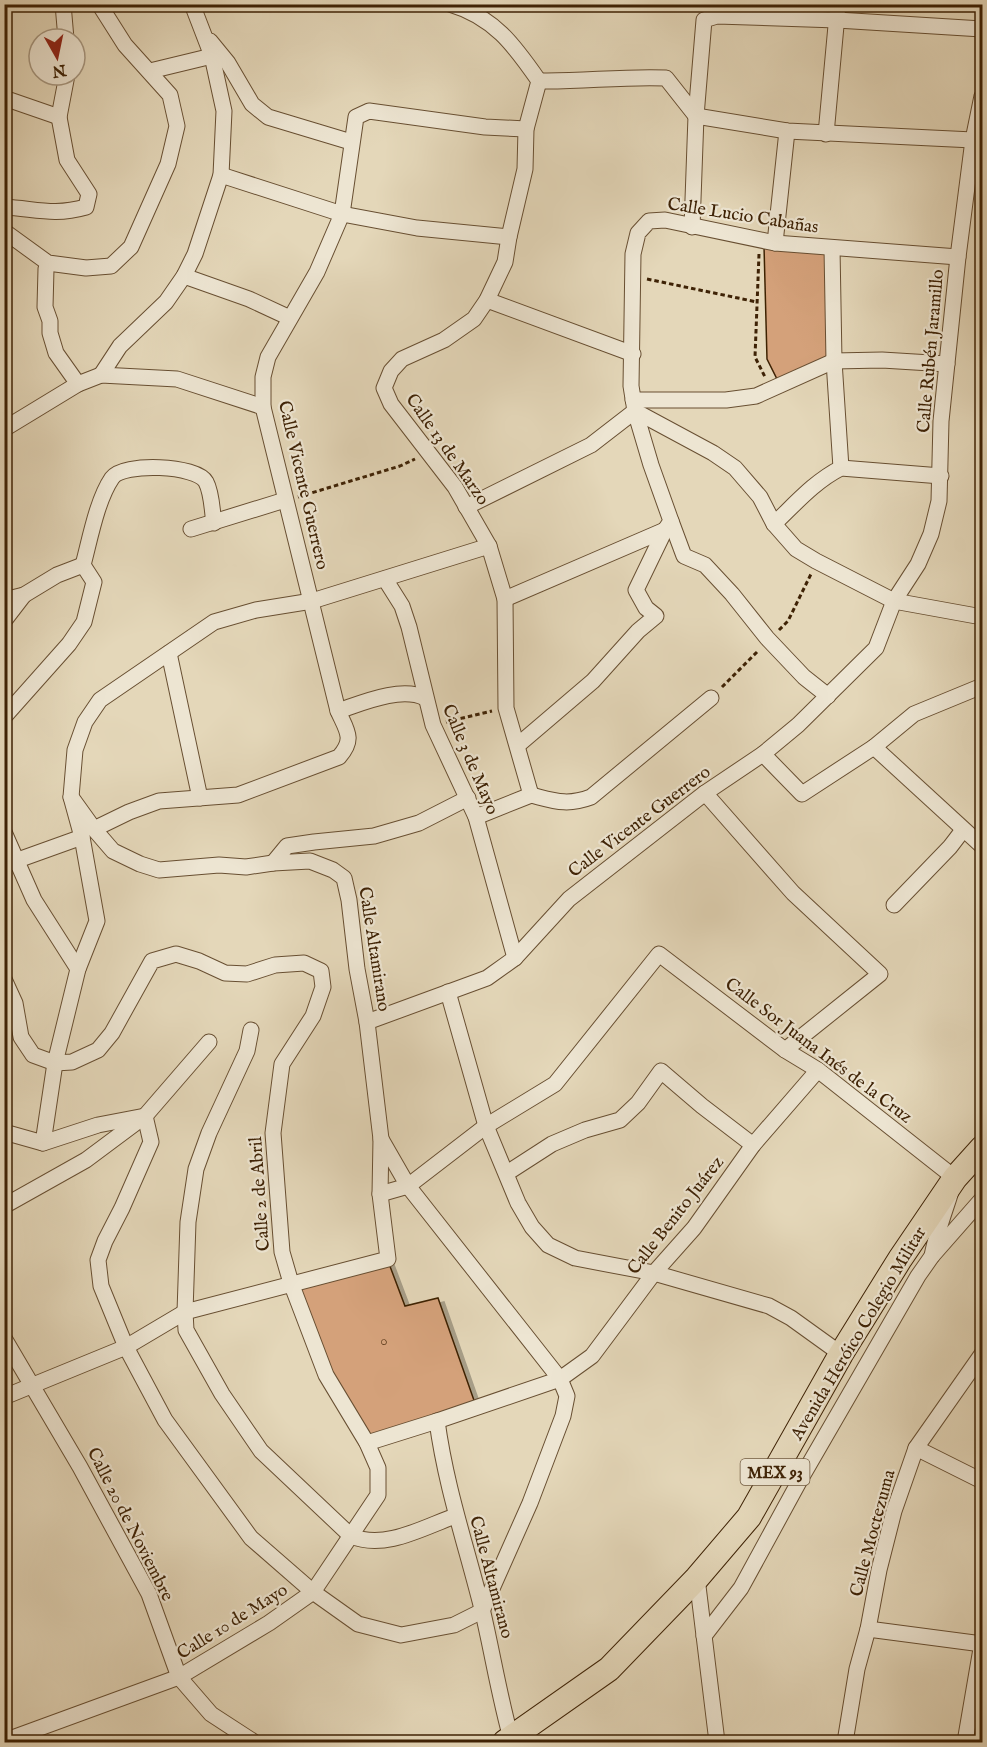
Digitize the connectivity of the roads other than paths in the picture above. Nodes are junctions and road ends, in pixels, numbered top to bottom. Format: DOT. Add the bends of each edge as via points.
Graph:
graph roads {
  1 [pos="63,4"];
  2 [pos="99,4"];
  3 [pos="192,4"];
  4 [pos="450,4"];
  5 [pos="471,7"];
  6 [pos="838,12"];
  7 [pos="65,27"];
  8 [pos="982,29"];
  9 [pos="204,35"];
  10 [pos="212,56"];
  11 [pos="150,71"];
  12 [pos="539,81"];
  13 [pos="65,87"];
  14 [pos="982,96"];
  15 [pos="4,98"];
  16 [pos="696,116"];
  17 [pos="59,117"];
  18 [pos="526,129"];
  19 [pos="787,131"];
  20 [pos="826,134"];
  21 [pos="973,140"];
  22 [pos="351,142"];
  23 [pos="221,175"];
  24 [pos="4,207"];
  25 [pos="342,214"];
  26 [pos="692,226"];
  27 [pos="4,231"];
  28 [pos="509,237"];
  29 [pos="767,242"];
  30 [pos="832,248"];
  31 [pos="958,257"];
  32 [pos="48,263"];
  33 [pos="184,276"];
  34 [pos="487,300"];
  35 [pos="290,318"];
  36 [pos="633,354"];
  37 [pos="834,361"];
  38 [pos="947,364"];
  39 [pos="101,375"];
  40 [pos="78,384"];
  41 [pos="634,405"];
  42 [pos="263,407"];
  43 [pos="4,429"];
  44 [pos="842,468"];
  45 [pos="940,476"];
  46 [pos="285,500"];
  47 [pos="466,507"];
  48 [pos="214,523"];
  49 [pos="774,524"];
  50 [pos="668,526"];
  51 [pos="190,529"];
  52 [pos="489,546"];
  53 [pos="83,565"];
  54 [pos="384,579"];
  55 [pos="24,595"];
  56 [pos="505,599"];
  57 [pos="4,600"];
  58 [pos="894,601"];
  59 [pos="312,602"];
  60 [pos="982,617"];
  61 [pos="4,621"];
  62 [pos="169,653"];
  63 [pos="982,686"];
  64 [pos="828,696"];
  65 [pos="425,698"];
  66 [pos="711,698"];
  67 [pos="338,711"];
  68 [pos="4,717"];
  69 [pos="518,745"];
  70 [pos="874,747"];
  71 [pos="763,754"];
  72 [pos="705,793"];
  73 [pos="531,795"];
  74 [pos="200,798"];
  75 [pos="468,798"];
  76 [pos="476,816"];
  77 [pos="963,830"];
  78 [pos="4,832"];
  79 [pos="88,833"];
  80 [pos="982,846"];
  81 [pos="11,863"];
  82 [pos="273,863"];
  83 [pos="894,905"];
  84 [pos="515,958"];
  85 [pos="78,969"];
  86 [pos="4,979"];
  87 [pos="448,992"];
  88 [pos="367,1022"];
  89 [pos="251,1030"];
  90 [pos="209,1042"];
  91 [pos="785,1050"];
  92 [pos="55,1063"];
  93 [pos="818,1070"];
  94 [pos="145,1116"];
  95 [pos="486,1126"];
  96 [pos="4,1132"];
  97 [pos="381,1139"];
  98 [pos="44,1143"];
  99 [pos="753,1146"];
  100 [pos="982,1148"];
  101 [pos="507,1173"];
  102 [pos="955,1178"];
  103 [pos="408,1186"];
  104 [pos="380,1194"];
  105 [pos="982,1199"];
  106 [pos="4,1206"];
  107 [pos="932,1256"];
  108 [pos="654,1273"];
  109 [pos="291,1283"];
  110 [pos="185,1312"];
  111 [pos="4,1338"];
  112 [pos="126,1347"];
  113 [pos="841,1354"];
  114 [pos="982,1354"];
  115 [pos="560,1379"];
  116 [pos="33,1384"];
  117 [pos="4,1397"];
  118 [pos="437,1421"];
  119 [pos="367,1443"];
  120 [pos="916,1448"];
  121 [pos="982,1481"];
  122 [pos="455,1516"];
  123 [pos="351,1536"];
  124 [pos="697,1578"];
  125 [pos="313,1592"];
  126 [pos="482,1611"];
  127 [pos="868,1629"];
  128 [pos="704,1636"];
  129 [pos="982,1643"];
  130 [pos="179,1677"];
  131 [pos="4,1741"];
  132 [pos="510,1741"];
  133 [pos="254,1743"];
  134 [pos="717,1743"];
  135 [pos="846,1743"];
  136 [pos="965,1743"];
  1 -- 7 [label="street"];
  2 -- 11 [label="street" via="125,45"];
  3 -- 9 [label="street"];
  4 -- 5 [label="street"];
  5 -- 12 [label="street" via="513,44"];
  6 -- 8 [label="street"];
  6 -- 16 [label="street" via="717,16 704,20"];
  6 -- 20 [label="street"];
  9 -- 10 [label="street"];
  9 -- 22 [label="street" via="228,63 252,104 268,117"];
  10 -- 11 [label="street"];
  10 -- 23 [label="street" via="224,111"];
  11 -- 32 [label="street" via="170,95 177,126 168,164 131,247 111,266 86,268"];
  12 -- 16 [label="street" via="666,78"];
  12 -- 18 [label="street, Calle 13 de Marzo"];
  13 -- 17 [label="street"];
  14 -- 21 [label="street, Calle Rubén Jaramillo"];
  15 -- 17 [label="street"];
  16 -- 19 [label="street"];
  16 -- 26 [label="street"];
  17 -- 24 [label="street" via="67,160 89,194 86,207 54,213"];
  18 -- 22 [label="street, Calle Vicente Guerrero" via="369,111 356,117"];
  18 -- 28 [label="street, Calle 13 de Marzo" via="525,169"];
  19 -- 20 [label="street"];
  19 -- 29 [label="street"];
  20 -- 21 [label="street"];
  21 -- 31 [label="street, Calle Rubén Jaramillo"];
  22 -- 25 [label="street, Calle Vicente Guerrero"];
  23 -- 25 [label="street"];
  23 -- 33 [label="street"];
  25 -- 28 [label="street" via="417,228"];
  25 -- 35 [label="street, Calle Vicente Guerrero" via="317,273"];
  26 -- 29 [label="street, Calle Lucio Cabañas"];
  26 -- 36 [label="street, Calle Lucio Cabañas" via="649,220 638,234 633,254"];
  27 -- 32 [label="street"];
  28 -- 34 [label="street, Calle 13 de Marzo" via="506,262"];
  29 -- 30 [label="street, Calle Lucio Cabañas"];
  30 -- 31 [label="street, Calle Lucio Cabañas"];
  30 -- 37 [label="street"];
  31 -- 38 [label="street, Calle Rubén Jaramillo"];
  32 -- 40 [label="street" via="45,307 53,343"];
  33 -- 35 [label="street"];
  33 -- 39 [label="street" via="166,302 120,346"];
  34 -- 36 [label="street"];
  34 -- 47 [label="street, Calle 13 de Marzo" via="474,319 444,340 402,359 391,370 384,388 391,404"];
  35 -- 42 [label="street, Calle Vicente Guerrero" via="268,357"];
  36 -- 41 [label="street, Calle Lucio Cabañas"];
  37 -- 38 [label="street"];
  37 -- 41 [label="street" via="756,396"];
  37 -- 44 [label="street"];
  38 -- 45 [label="street, Calle Rubén Jaramillo"];
  39 -- 40 [label="street"];
  39 -- 42 [label="street" via="177,379"];
  40 -- 43 [label="street"];
  41 -- 47 [label="street" via="591,445"];
  41 -- 49 [label="street" via="735,468 760,496"];
  41 -- 50 [label="street, Calle Lucio Cabañas"];
  42 -- 46 [label="street, Calle Vicente Guerrero"];
  44 -- 45 [label="street"];
  44 -- 49 [label="street" via="805,494"];
  45 -- 58 [label="street, Calle Rubén Jaramillo" via="931,534 918,564"];
  46 -- 48 [label="street"];
  46 -- 59 [label="street, Calle Vicente Guerrero"];
  47 -- 52 [label="street, Calle 13 de Marzo"];
  48 -- 51 [label="street"];
  48 -- 53 [label="street" via="206,482 200,476 156,467 129,468 113,476 102,499"];
  49 -- 58 [label="street" via="796,549"];
  50 -- 56 [label="street"];
  50 -- 64 [label="street, Calle Lucio Cabañas" via="684,556 705,565 767,638"];
  50 -- 69 [label="street" via="636,591 656,616 593,681"];
  52 -- 54 [label="street"];
  52 -- 56 [label="street, Calle 13 de Marzo"];
  53 -- 55 [label="street"];
  53 -- 68 [label="street" via="94,582 84,622"];
  54 -- 59 [label="street"];
  54 -- 65 [label="street, Calle 3 de Mayo" via="402,606"];
  55 -- 57 [label="street"];
  55 -- 61 [label="street"];
  56 -- 69 [label="street, Calle 13 de Marzo" via="506,708"];
  58 -- 60 [label="street"];
  58 -- 64 [label="street, Calle Vicente Guerrero" via="876,648"];
  59 -- 62 [label="street" via="256,610 213,622"];
  59 -- 67 [label="street, Calle Vicente Guerrero"];
  62 -- 74 [label="street"];
  62 -- 79 [label="street" via="100,700 85,722 75,750 71,797"];
  63 -- 70 [label="street" via="915,714"];
  64 -- 71 [label="street, Calle Vicente Guerrero"];
  65 -- 67 [label="street" via="416,693 381,697"];
  65 -- 75 [label="street, Calle 3 de Mayo" via="433,725"];
  66 -- 73 [label="street" via="591,797 575,804"];
  67 -- 74 [label="street, Calle Vicente Guerrero" via="349,734 347,747 339,757 238,795"];
  69 -- 73 [label="street, Calle 13 de Marzo"];
  70 -- 71 [label="street" via="802,794"];
  70 -- 77 [label="street"];
  71 -- 72 [label="street, Calle Vicente Guerrero"];
  72 -- 84 [label="street, Calle Vicente Guerrero" via="569,899"];
  72 -- 91 [label="street" via="793,893 880,974"];
  73 -- 76 [label="street"];
  74 -- 79 [label="street" via="159,801"];
  75 -- 76 [label="street, Calle 3 de Mayo"];
  75 -- 82 [label="street" via="419,823 374,836 287,846"];
  76 -- 84 [label="street, Calle 3 de Mayo"];
  77 -- 80 [label="street"];
  77 -- 83 [label="street"];
  78 -- 81 [label="street"];
  79 -- 81 [label="street"];
  79 -- 82 [label="street, Calle Altamirano" via="113,851 159,870"];
  79 -- 85 [label="street" via="97,921"];
  81 -- 85 [label="street"];
  82 -- 88 [label="street, Calle Altamirano" via="310,861 344,878"];
  84 -- 87 [label="street, Calle Vicente Guerrero" via="487,978"];
  85 -- 92 [label="street"];
  86 -- 92 [label="street" via="15,1003 21,1037 33,1055"];
  87 -- 88 [label="street, Calle Vicente Guerrero"];
  87 -- 95 [label="street"];
  88 -- 97 [label="street, Calle Altamirano"];
  89 -- 110 [label="street" via="247,1051 196,1169 188,1222"];
  90 -- 94 [label="street"];
  91 -- 93 [label="street, Calle Sor Juana Inés de la Cruz"];
  91 -- 95 [label="street, Calle Sor Juana Inés de la Cruz" via="659,954 555,1084"];
  92 -- 98 [label="street"];
  92 -- 109 [label="street, Calle 2 de Abril" via="72,1062 98,1050 112,1033 152,961 176,954 225,973 247,974 275,965 304,963 321,971 323,987 313,1016 282,1064 273,1133 282,1252"];
  93 -- 99 [label="street, Calle Benito Juárez"];
  93 -- 102 [label="street, Calle Sor Juana Inés de la Cruz"];
  94 -- 98 [label="street" via="98,1125"];
  94 -- 106 [label="street" via="86,1160"];
  94 -- 112 [label="street" via="151,1142 98,1260 101,1286"];
  95 -- 101 [label="street"];
  95 -- 103 [label="street"];
  96 -- 98 [label="street"];
  97 -- 103 [label="street"];
  97 -- 104 [label="street, Calle Altamirano"];
  99 -- 101 [label="street" via="661,1071 620,1120 552,1144"];
  99 -- 108 [label="street, Calle Benito Juárez" via="694,1228"];
  100 -- 102 [label="main road, Avenida Heróico Colegio Militar / MEX 93"];
  101 -- 108 [label="street" via="518,1203 548,1245 575,1258"];
  102 -- 107 [label="street"];
  102 -- 113 [label="main road, Avenida Heróico Colegio Militar / MEX 93"];
  103 -- 104 [label="street"];
  103 -- 115 [label="street"];
  104 -- 109 [label="street, Calle Altamirano" via="388,1259"];
  105 -- 107 [label="street"];
  107 -- 128 [label="street" via="741,1588"];
  108 -- 113 [label="street" via="769,1306"];
  108 -- 115 [label="street, Calle Benito Juárez" via="592,1356"];
  109 -- 110 [label="street"];
  109 -- 119 [label="street, Calle 2 de Abril" via="326,1375"];
  110 -- 112 [label="street"];
  110 -- 123 [label="street" via="186,1330 222,1394 261,1451"];
  111 -- 116 [label="street, Calle 20 de Noviembre"];
  112 -- 116 [label="street"];
  112 -- 125 [label="street" via="165,1420 244,1529"];
  113 -- 124 [label="main road, Avenida Heróico Colegio Militar / MEX 93" via="749,1518"];
  114 -- 120 [label="street, Calle Moctezuma"];
  115 -- 118 [label="street, Calle Benito Juárez"];
  115 -- 126 [label="street" via="567,1396 563,1416"];
  116 -- 117 [label="street"];
  116 -- 130 [label="street, Calle 20 de Noviembre" via="148,1594"];
  118 -- 119 [label="street, Calle Benito Juárez"];
  118 -- 122 [label="street, Calle Altamirano"];
  119 -- 123 [label="street, Calle 10 de Mayo" via="378,1468 378,1495"];
  120 -- 121 [label="street"];
  120 -- 127 [label="street, Calle Moctezuma" via="894,1511"];
  122 -- 123 [label="street" via="388,1541 363,1541"];
  122 -- 126 [label="street, Calle Altamirano"];
  123 -- 125 [label="street, Calle 10 de Mayo"];
  124 -- 128 [label="street"];
  124 -- 132 [label="main road, Avenida Heróico Colegio Militar / MEX 93" via="609,1669"];
  125 -- 126 [label="street" via="358,1624 401,1635 454,1625"];
  125 -- 130 [label="street, Calle 10 de Mayo"];
  126 -- 132 [label="street, Calle Altamirano"];
  127 -- 129 [label="street"];
  127 -- 135 [label="street, Calle Moctezuma" via="857,1669"];
  128 -- 134 [label="street"];
  129 -- 136 [label="street"];
  130 -- 131 [label="street, Calle 10 de Mayo"];
  130 -- 133 [label="street, Calle 20 de Noviembre" via="212,1714"];
}
